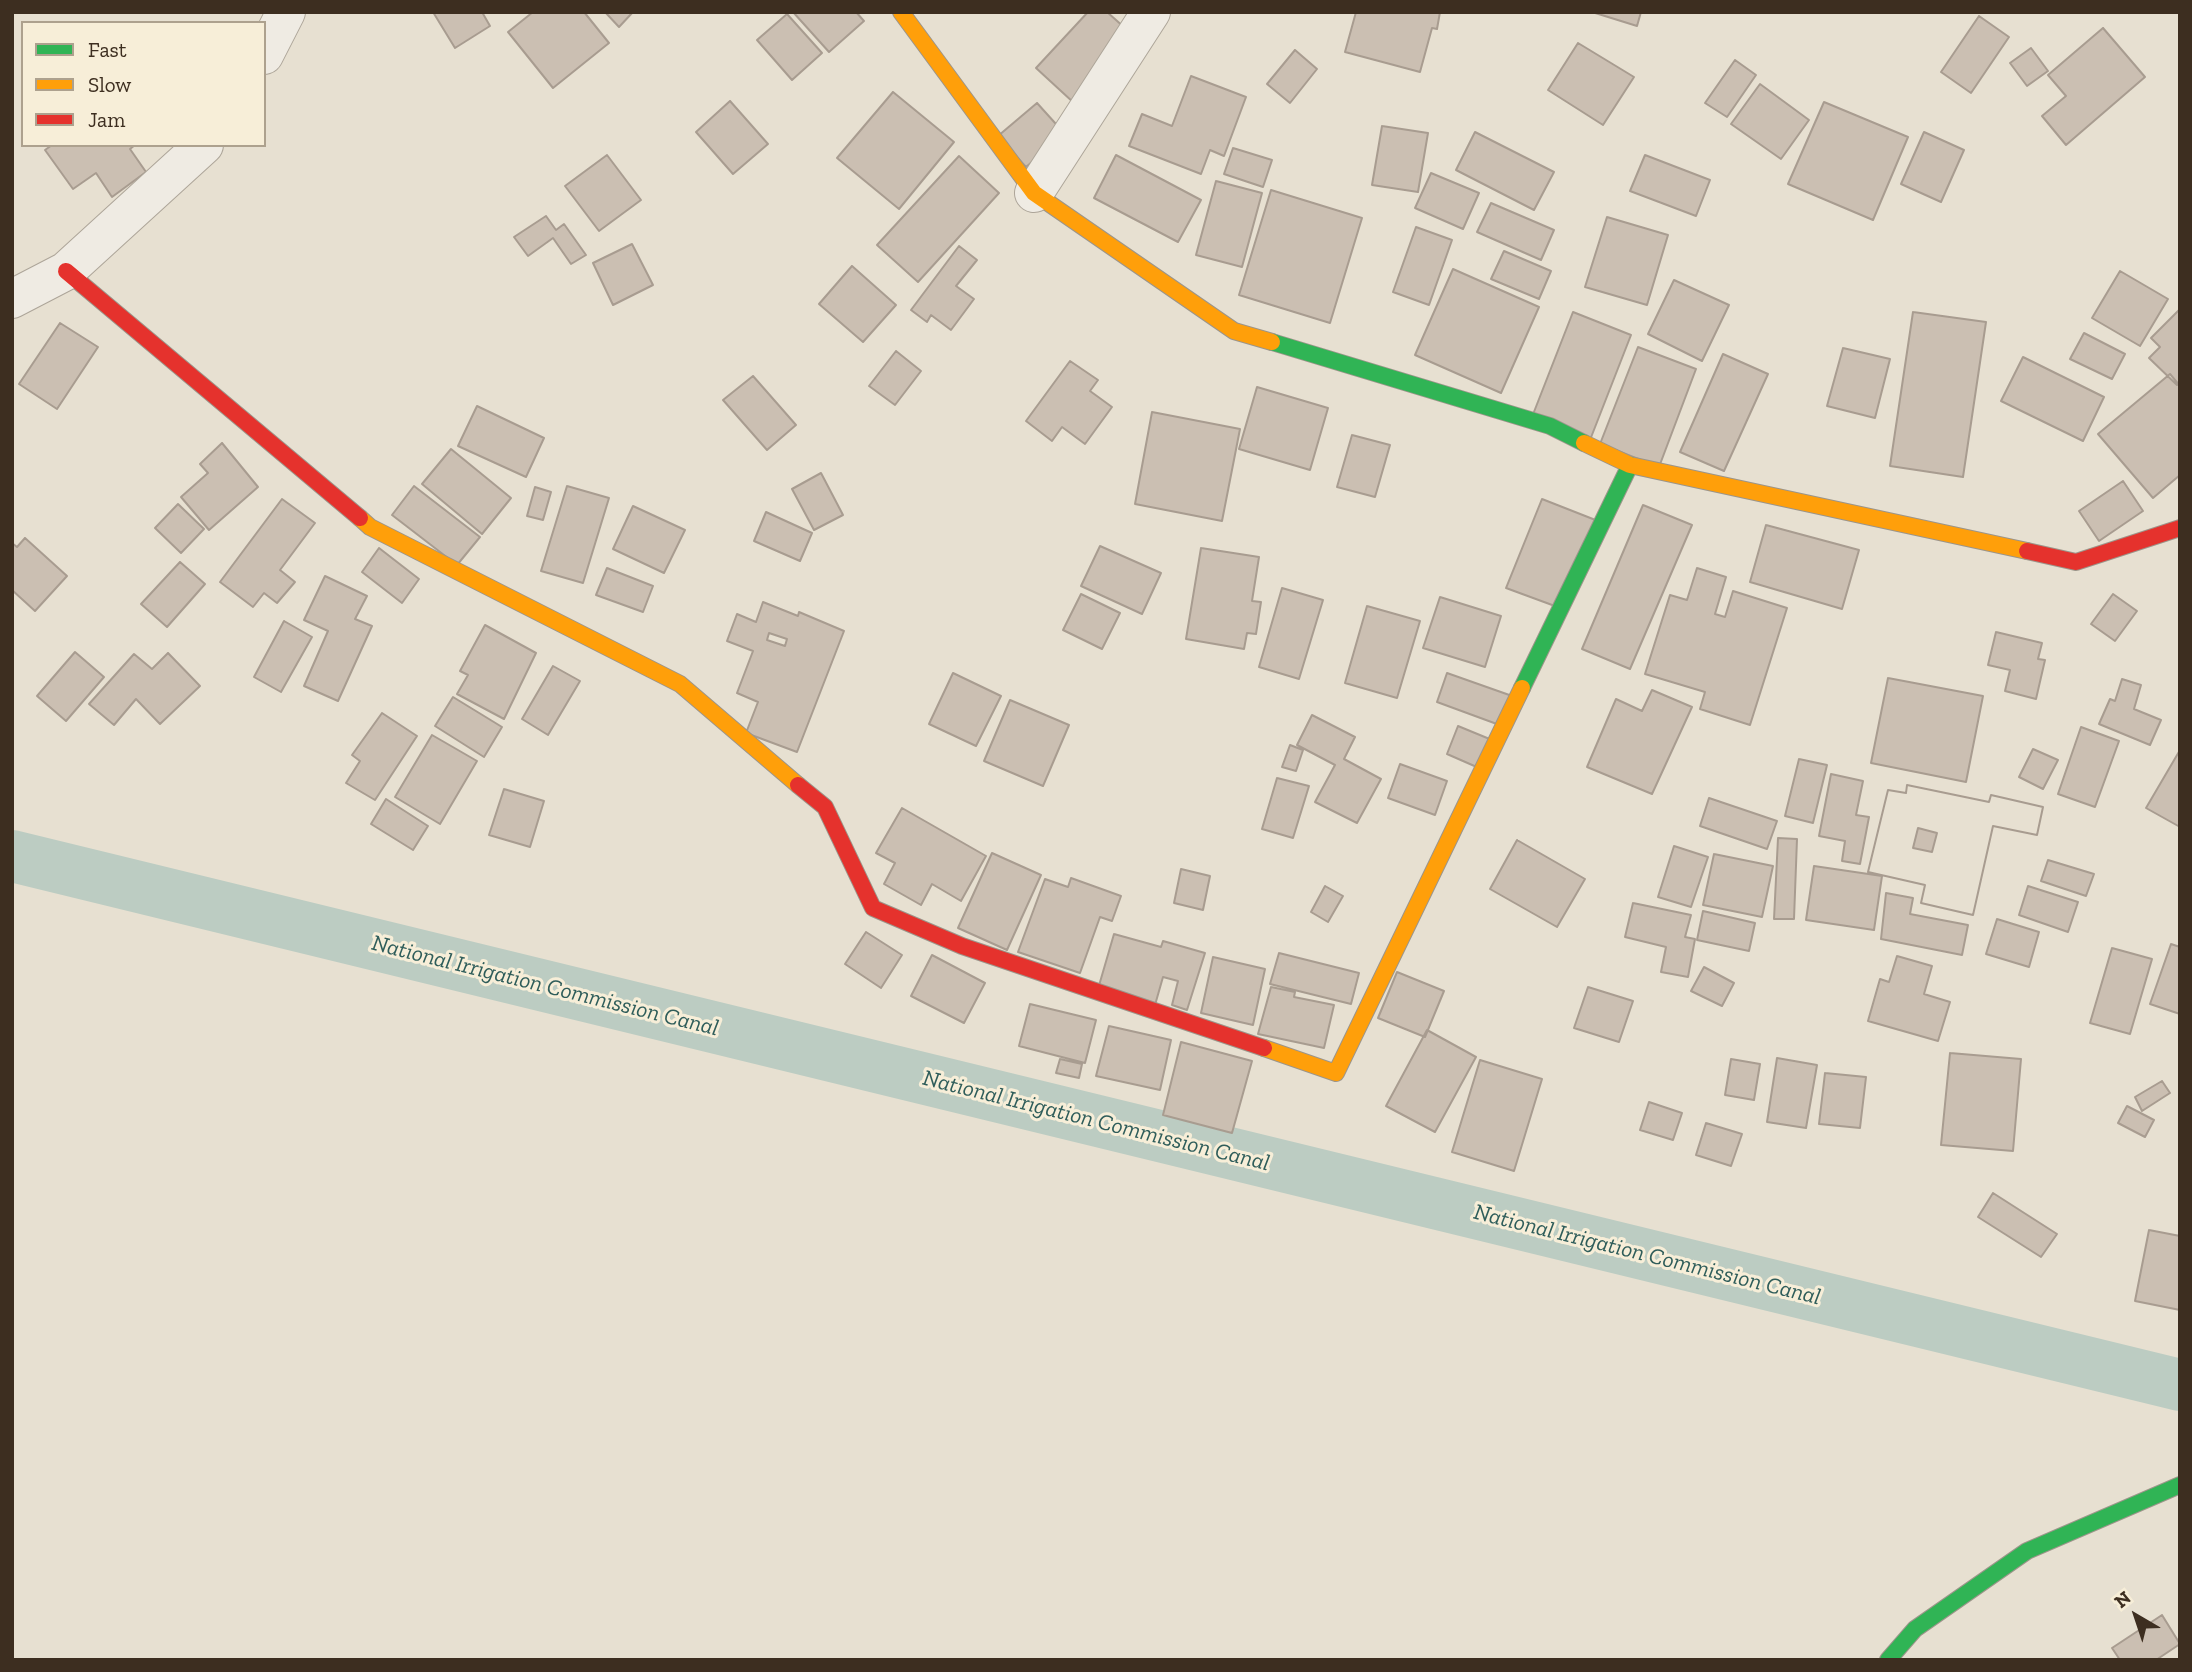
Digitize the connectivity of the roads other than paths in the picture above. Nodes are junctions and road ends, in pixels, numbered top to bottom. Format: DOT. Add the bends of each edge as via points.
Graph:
graph roads {
  1 [pos="286,12"];
  2 [pos="901,12"];
  3 [pos="1151,12"];
  4 [pos="266,51"];
  5 [pos="202,147"];
  6 [pos="1034,193"];
  7 [pos="66,271"];
  8 [pos="12,299"];
  9 [pos="1630,465"];
  10 [pos="2180,528"];
  11 [pos="2180,1485"];
  12 [pos="1888,1660"];
  1 -- 4 [label="street"];
  2 -- 6 [label="street"];
  3 -- 6 [label="street"];
  5 -- 7 [label="street"];
  6 -- 9 [label="street" via="1234,331 1550,426"];
  7 -- 8 [label="street"];
  7 -- 9 [label="street" via="370,527 680,684 825,807 873,908 962,946 1336,1073"];
  9 -- 10 [label="street" via="2076,562"];
  11 -- 12 [label="street" via="2027,1551 1915,1629"];
}
